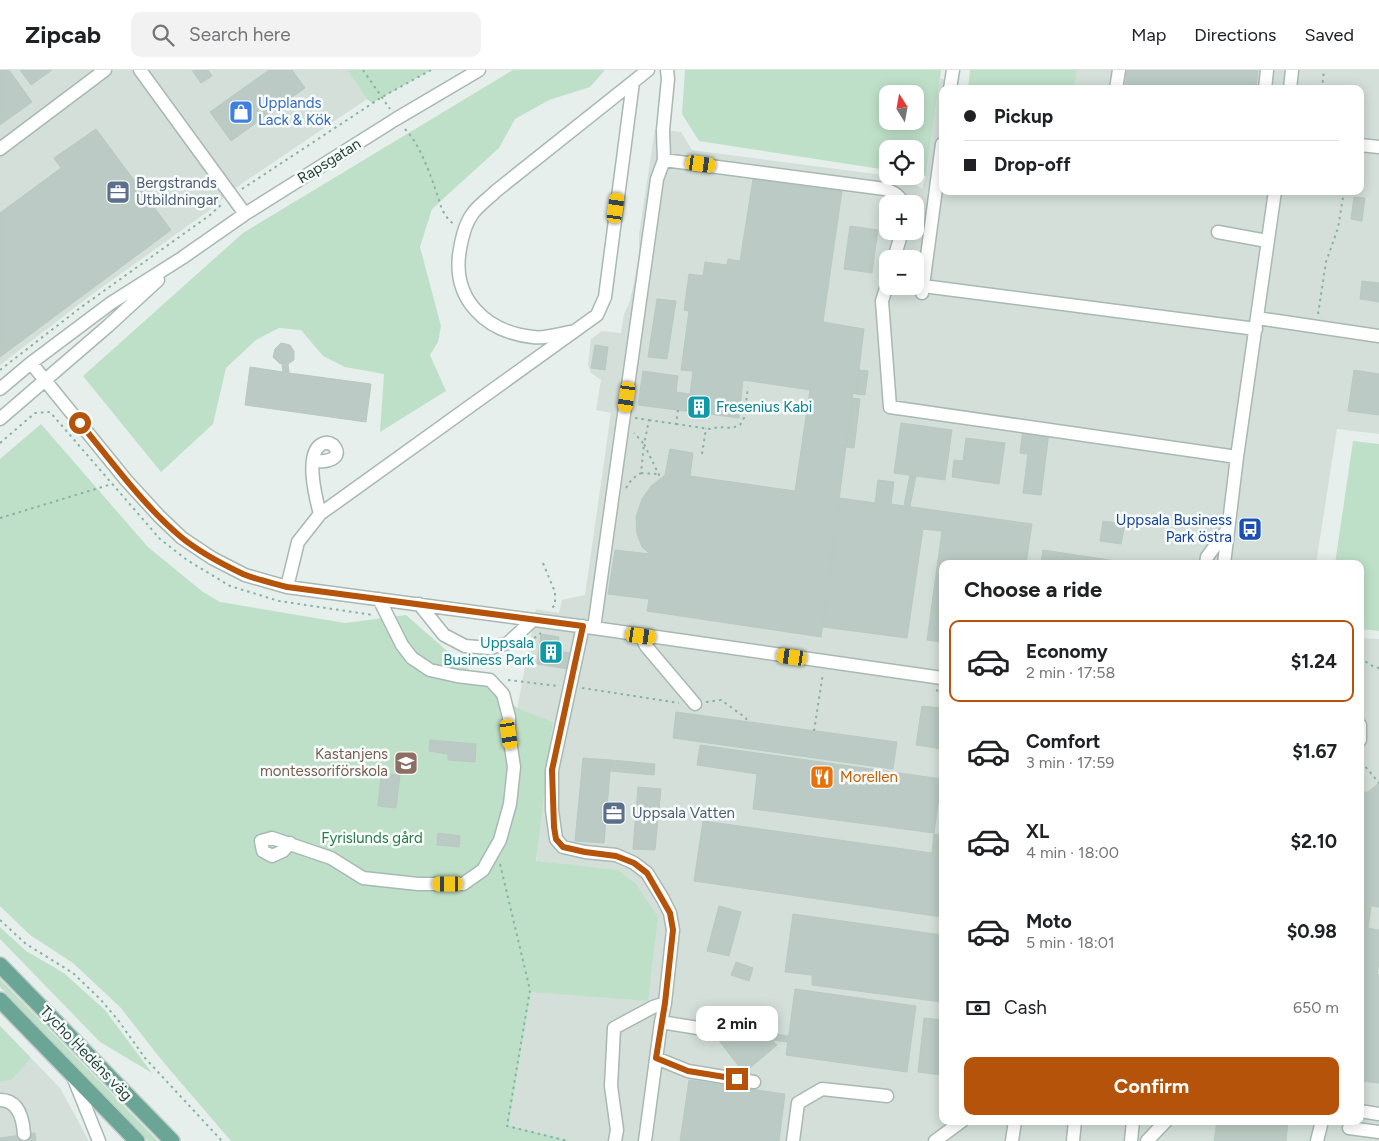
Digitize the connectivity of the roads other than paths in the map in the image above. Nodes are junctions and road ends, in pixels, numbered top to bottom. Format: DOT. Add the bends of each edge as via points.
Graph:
graph roads {
  1 [pos="105,70"];
  2 [pos="140,70"];
  3 [pos="479,70"];
  4 [pos="648,70"];
  5 [pos="668,70"];
  6 [pos="953,70"];
  7 [pos="1119,70"];
  8 [pos="1267,70"];
  9 [pos="1292,70"];
  10 [pos="633,82"];
  11 [pos="951,85"];
  12 [pos="1117,85"];
  13 [pos="1265,85"];
  14 [pos="1290,85"];
  15 [pos="1364,145"];
  16 [pos="1379,147"];
  17 [pos="0,149"];
  18 [pos="664,160"];
  19 [pos="939,166"];
  20 [pos="896,195"];
  21 [pos="1274,195"];
  22 [pos="245,214"];
  23 [pos="1218,232"];
  24 [pos="1267,241"];
  25 [pos="182,258"];
  26 [pos="884,295"];
  27 [pos="1257,324"];
  28 [pos="573,332"];
  29 [pos="1379,336"];
  30 [pos="31,363"];
  31 [pos="46,381"];
  32 [pos="0,389"];
  33 [pos="0,419"];
  34 [pos="1237,458"];
  35 [pos="314,460"];
  36 [pos="320,514"];
  37 [pos="1228,528"];
  38 [pos="1207,560"];
  39 [pos="1224,560"];
  40 [pos="287,587"];
  41 [pos="379,600"];
  42 [pos="419,604"];
  43 [pos="533,620"];
  44 [pos="589,627"];
  45 [pos="641,636"];
  46 [pos="939,678"];
  47 [pos="695,704"];
  48 [pos="290,843"];
  49 [pos="0,965"];
  50 [pos="0,1000"];
  51 [pos="665,1003"];
  52 [pos="661,1022"];
  53 [pos="710,1030"];
  54 [pos="656,1058"];
  55 [pos="71,1074"];
  56 [pos="754,1082"];
  57 [pos="887,1096"];
  58 [pos="2,1099"];
  59 [pos="1364,1112"];
  60 [pos="1379,1114"];
  61 [pos="957,1125"];
  62 [pos="1014,1125"];
  63 [pos="1074,1125"];
  64 [pos="1133,1125"];
  65 [pos="1162,1125"];
  66 [pos="1321,1125"];
  67 [pos="1349,1128"];
  68 [pos="1379,1132"];
  69 [pos="24,1134"];
  70 [pos="99,1141"];
  71 [pos="137,1141"];
  72 [pos="172,1141"];
  73 [pos="614,1141"];
  74 [pos="646,1141"];
  75 [pos="792,1141"];
  76 [pos="935,1141"];
  77 [pos="1012,1141"];
  78 [pos="1072,1141"];
  79 [pos="1131,1141"];
  80 [pos="1147,1141"];
  81 [pos="1317,1141"];
  1 -- 17 [label="street"];
  2 -- 22 [label="street"];
  3 -- 22 [label="street, Rapsgatan"];
  4 -- 10 [label="street"];
  5 -- 18 [label="street"];
  6 -- 11 [label="street"];
  7 -- 12 [label="street"];
  8 -- 13 [label="street"];
  9 -- 14 [label="street"];
  10 -- 28 [label="street" via="605,297 597,316"];
  10 -- 28 [label="street" via="473,213 458,261 460,284 470,304 486,321 506,331 534,338"];
  15 -- 16 [label="street"];
  18 -- 20 [label="street" via="885,189"];
  18 -- 44 [label="street" via="657,179 624,419"];
  19 -- 27 [label="street" via="922,290"];
  21 -- 24 [label="street"];
  22 -- 25 [label="street, Rapsgatan"];
  23 -- 24 [label="street"];
  24 -- 27 [label="street"];
  25 -- 30 [label="street, Rapsgatan" via="111,303"];
  25 -- 31 [label="street, Rapsgatan"];
  26 -- 34 [label="street" via="890,407"];
  27 -- 29 [label="street" via="1316,327"];
  27 -- 34 [label="street"];
  28 -- 36 [label="street"];
  30 -- 31 [label="street"];
  30 -- 32 [label="street, Rapsgatan"];
  31 -- 33 [label="street, Rapsgatan"];
  31 -- 40 [label="street" via="126,480 182,538 245,575"];
  34 -- 37 [label="street"];
  35 -- 36 [label="street" via="312,478"];
  36 -- 40 [label="street" via="298,542"];
  37 -- 38 [label="street"];
  37 -- 39 [label="street"];
  40 -- 41 [label="street"];
  41 -- 42 [label="street"];
  41 -- 48 [label="street" via="402,646 412,658 430,670 490,680 503,694 509,717 514,767 510,804 500,840 483,870 463,884 418,884 362,878 331,858"];
  42 -- 43 [label="street"];
  42 -- 43 [label="street" via="444,635 465,646 490,648 508,643"];
  43 -- 44 [label="street"];
  44 -- 45 [label="street"];
  44 -- 51 [label="street" via="570,688 552,770 556,839 563,847 616,856 634,863 647,873 670,913 673,930"];
  45 -- 46 [label="street"];
  45 -- 47 [label="street"];
  49 -- 72 [label="main road, Tycho Hedéns väg"];
  50 -- 55 [label="main road, Tycho Hedéns väg"];
  51 -- 52 [label="street"];
  51 -- 73 [label="street" via="614,1028 611,1086 617,1130"];
  52 -- 53 [label="street"];
  52 -- 54 [label="street"];
  54 -- 56 [label="street" via="688,1071"];
  54 -- 74 [label="street"];
  55 -- 70 [label="street"];
  55 -- 71 [label="main road, Tycho Hedéns väg"];
  57 -- 75 [label="street" via="822,1089 798,1103"];
  58 -- 69 [label="street" via="17,1107 23,1120"];
  59 -- 60 [label="street"];
  61 -- 76 [label="street"];
  62 -- 77 [label="street"];
  63 -- 78 [label="street"];
  64 -- 79 [label="street"];
  65 -- 80 [label="street"];
  66 -- 81 [label="street"];
  67 -- 68 [label="street"];
}
